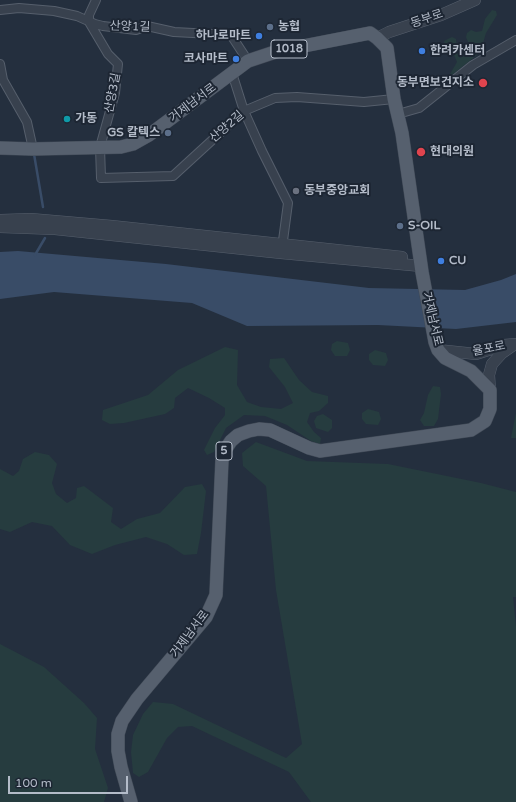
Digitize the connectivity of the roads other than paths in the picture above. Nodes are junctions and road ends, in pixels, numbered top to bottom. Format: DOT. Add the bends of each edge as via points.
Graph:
graph roads {
  1 [pos="96,0"];
  2 [pos="475,0"];
  3 [pos="0,10"];
  4 [pos="89,22"];
  5 [pos="378,38"];
  6 [pos="516,40"];
  7 [pos="248,62"];
  8 [pos="0,64"];
  9 [pos="232,73"];
  10 [pos="394,100"];
  11 [pos="244,111"];
  12 [pos="398,114"];
  13 [pos="100,147"];
  14 [pos="0,148"];
  15 [pos="33,149"];
  16 [pos="0,220"];
  17 [pos="0,227"];
  18 [pos="282,249"];
  19 [pos="421,268"];
  20 [pos="516,344"];
  21 [pos="437,346"];
  22 [pos="490,390"];
  23 [pos="131,802"];
  1 -- 4 [label="street" via="89,15"];
  2 -- 5 [label="street, 동부로"];
  3 -- 4 [label="street, 산양1길" via="19,8 54,11 77,16"];
  4 -- 7 [label="street, 산양1길" via="136,30 147,26 174,32 231,35"];
  4 -- 13 [label="street, 산양3길" via="108,54 118,64 115,93"];
  5 -- 7 [label="main road, 거제남서로 / 1018" via="370,34 362,35 278,51"];
  5 -- 10 [label="main road, 거제남서로" via="387,48"];
  6 -- 12 [label="street" via="473,65 419,108"];
  7 -- 9 [label="main road, 거제남서로 / 1018"];
  8 -- 15 [label="street" via="3,80 27,122"];
  9 -- 11 [label="street"];
  9 -- 13 [label="main road, 거제남서로 / 1018" via="149,135 133,144"];
  10 -- 11 [label="street, 산양2길" via="364,102 275,98"];
  10 -- 12 [label="main road, 거제남서로"];
  11 -- 13 [label="street, 산양2길" via="173,176 101,178"];
  11 -- 18 [label="street" via="288,203"];
  12 -- 19 [label="main road, 거제남서로"];
  13 -- 15 [label="main road, 거제남서로 / 1018"];
  14 -- 15 [label="main road, 거제남서로 / 1018"];
  16 -- 18 [label="street" via="31,219 112,226"];
  17 -- 18 [label="street" via="55,228"];
  18 -- 19 [label="street"];
  18 -- 19 [label="street" via="380,263 386,267"];
  19 -- 21 [label="main road, 거제남서로"];
  20 -- 21 [label="street, 율포로" via="476,354"];
  20 -- 22 [label="street" via="502,353 492,364 489,375"];
  21 -- 22 [label="main road, 거제남서로" via="445,358 471,371"];
  22 -- 23 [label="main road, 거제남서로 / 5" via="490,409 485,421 471,430 320,451 270,430 249,430 231,441 222,460 216,595 206,617 137,700 122,721 118,734 121,767"];
}
